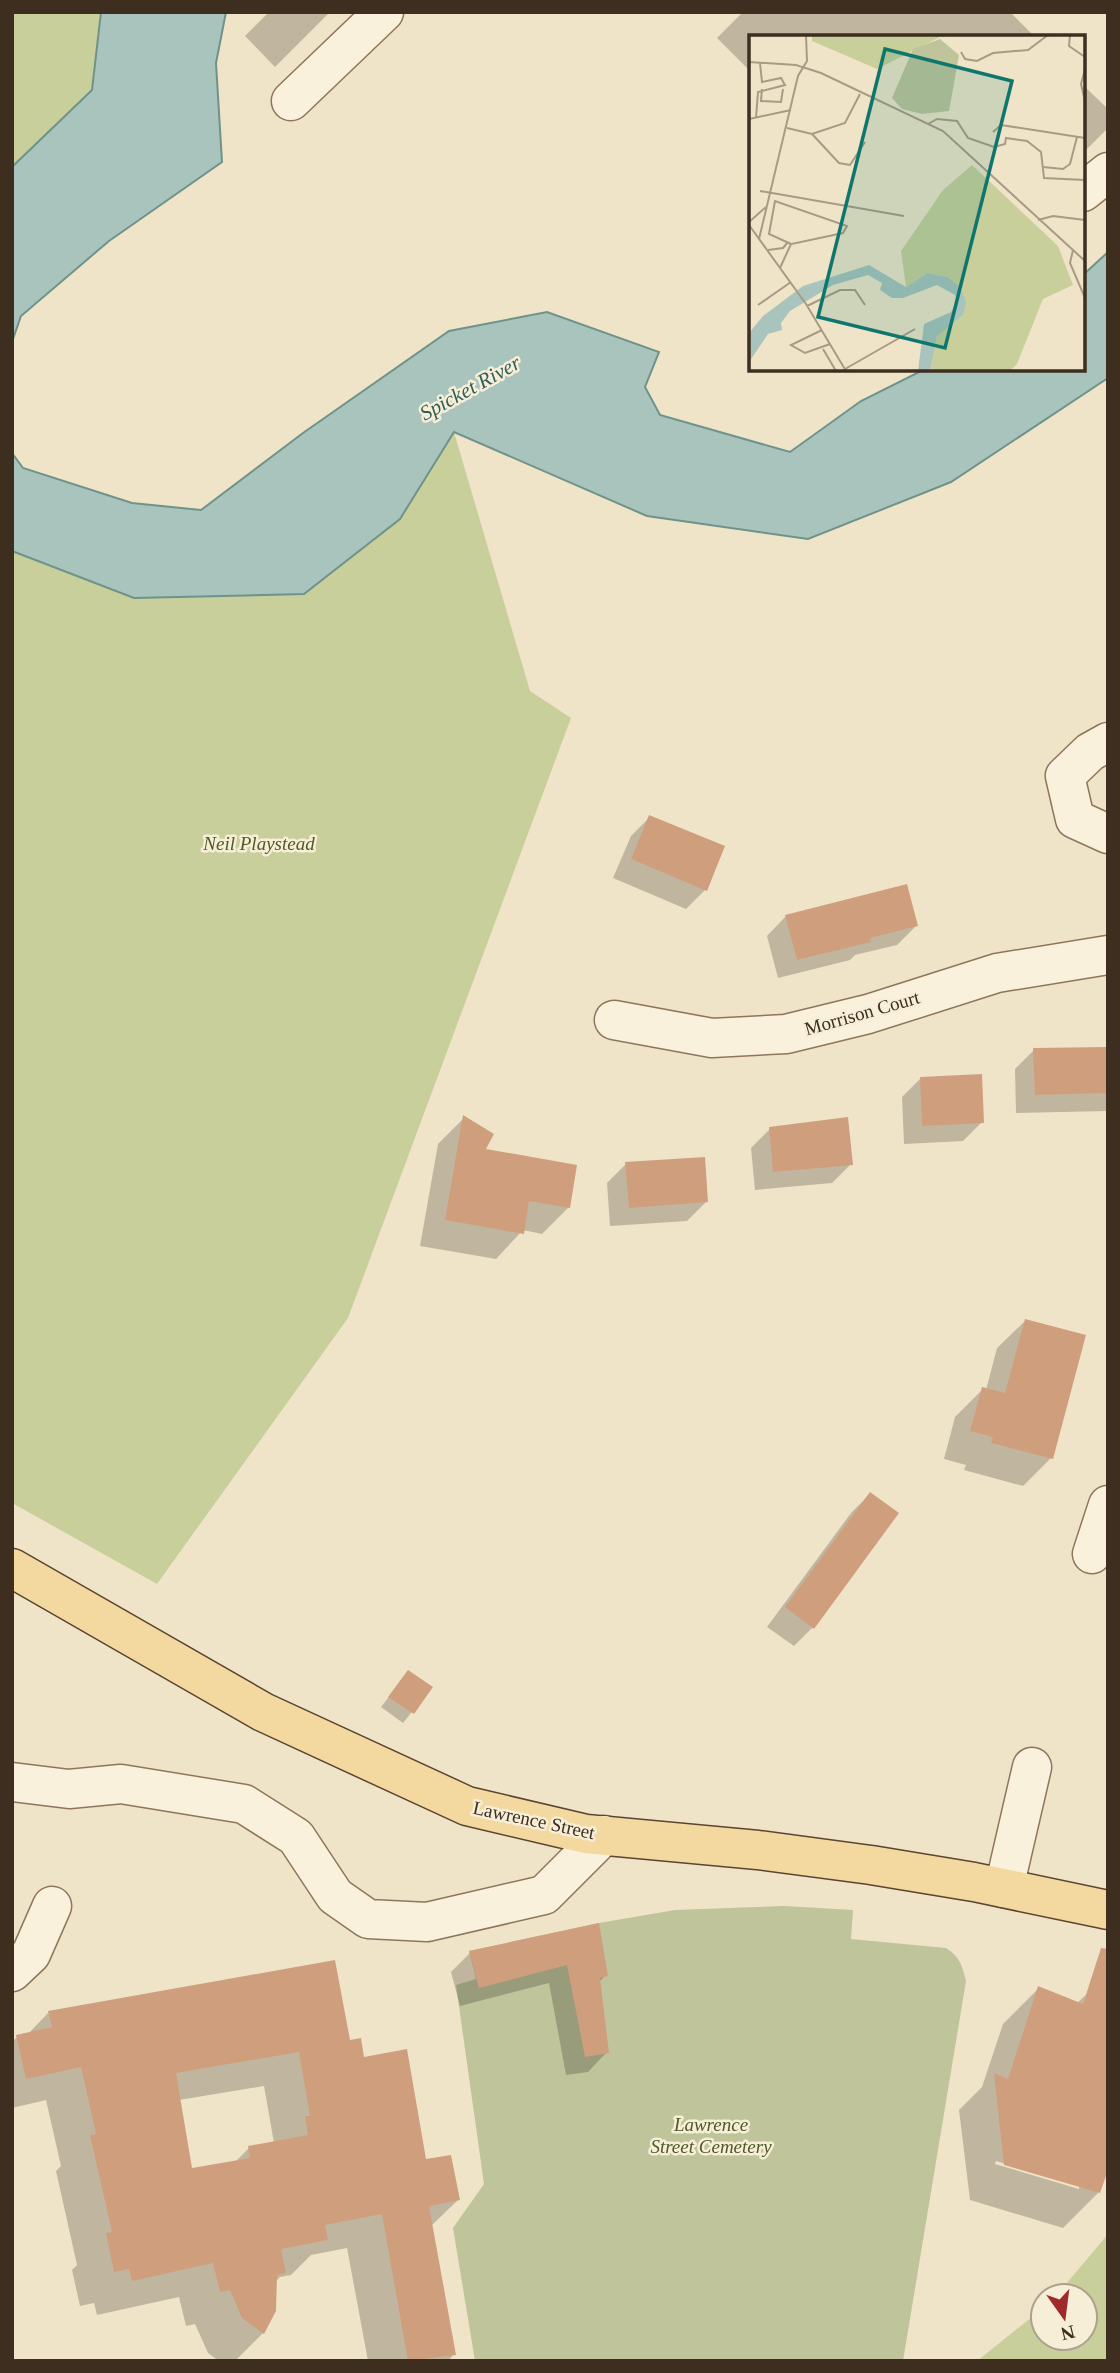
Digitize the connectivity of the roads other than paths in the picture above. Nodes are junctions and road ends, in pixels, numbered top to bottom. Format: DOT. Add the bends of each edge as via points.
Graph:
graph roads {
  1 [pos="384,12"];
  2 [pos="291,101"];
  3 [pos="1108,172"];
  4 [pos="1085,190"];
  5 [pos="1108,742"];
  6 [pos="1108,834"];
  7 [pos="1108,955"];
  8 [pos="614,1020"];
  9 [pos="1108,1505"];
  10 [pos="1092,1554"];
  11 [pos="12,1568"];
  12 [pos="1032,1768"];
  13 [pos="12,1782"];
  14 [pos="604,1835"];
  15 [pos="1004,1888"];
  16 [pos="52,1906"];
  17 [pos="1108,1910"];
  18 [pos="12,1972"];
  1 -- 2 [label="street"];
  3 -- 4 [label="street"];
  5 -- 6 [label="street" via="1065,776 1075,819"];
  7 -- 8 [label="street, Morrison Court" via="998,973 786,1034 712,1038"];
  9 -- 10 [label="street"];
  11 -- 14 [label="main road, Lawrence Street" via="263,1712 467,1807"];
  12 -- 15 [label="street"];
  13 -- 14 [label="street" via="69,1789 121,1784 244,1804 296,1837 335,1896 368,1919 427,1922 544,1895"];
  14 -- 15 [label="main road, Lawrence Street" via="871,1864"];
  15 -- 17 [label="main road, Lawrence Street"];
  16 -- 18 [label="street" via="31,1954"];
}
